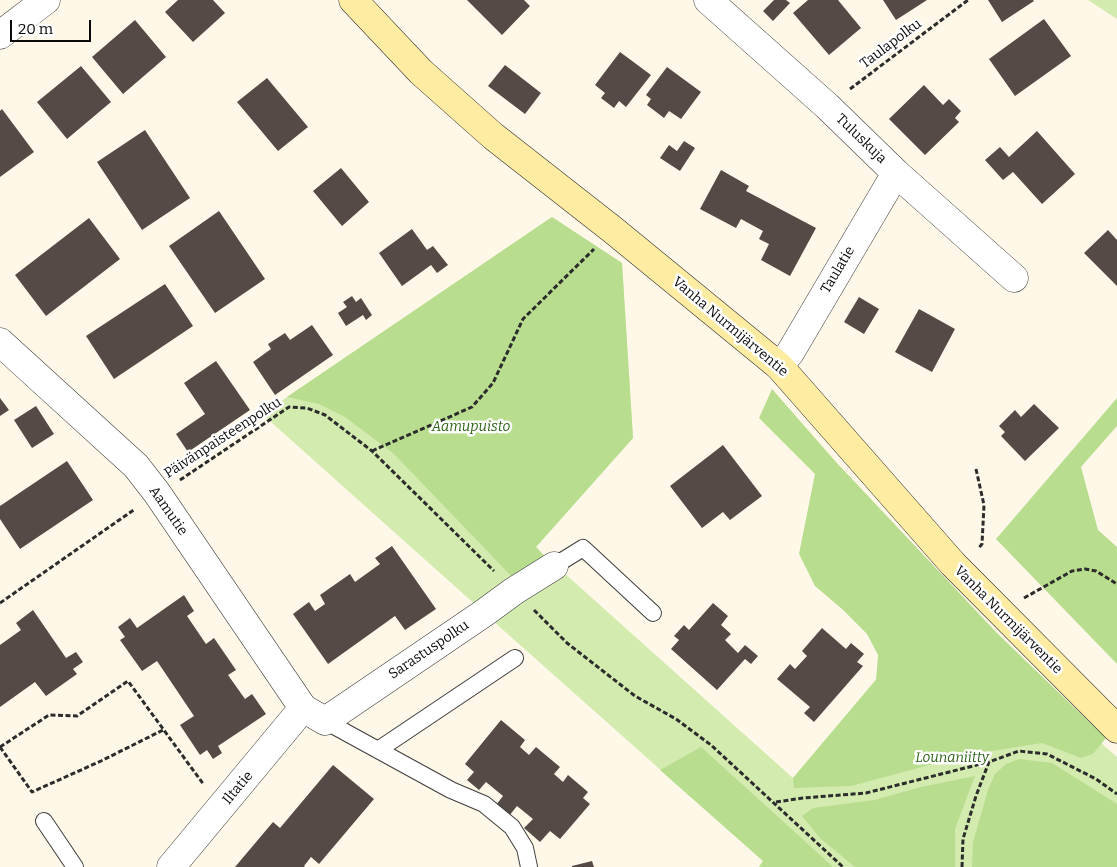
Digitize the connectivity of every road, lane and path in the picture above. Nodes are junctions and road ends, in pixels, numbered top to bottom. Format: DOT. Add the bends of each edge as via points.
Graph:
graph roads {
  1 [pos="46,0"];
  2 [pos="353,0"];
  3 [pos="708,0"];
  4 [pos="968,0"];
  5 [pos="0,35"];
  6 [pos="827,106"];
  7 [pos="896,173"];
  8 [pos="614,230"];
  9 [pos="1014,278"];
  10 [pos="0,342"];
  11 [pos="779,366"];
  12 [pos="372,452"];
  13 [pos="976,469"];
  14 [pos="157,493"];
  15 [pos="554,566"];
  16 [pos="960,571"];
  17 [pos="1117,584"];
  18 [pos="514,591"];
  19 [pos="1017,602"];
  20 [pos="0,603"];
  21 [pos="653,613"];
  22 [pos="515,658"];
  23 [pos="314,714"];
  24 [pos="1117,729"];
  25 [pos="163,730"];
  26 [pos="0,747"];
  27 [pos="378,750"];
  28 [pos="989,762"];
  29 [pos="1117,794"];
  30 [pos="226,802"];
  31 [pos="775,802"];
  32 [pos="44,821"];
  33 [pos="75,867"];
  34 [pos="171,867"];
  35 [pos="529,867"];
  36 [pos="844,867"];
  37 [pos="962,867"];
  1 -- 5 [label="street"];
  2 -- 8 [label="street, Vanha Nurmijärventie" via="421,72 493,136"];
  3 -- 6 [label="street, Tuluskuja"];
  4 -- 6 [label="path, Taulapolku"];
  6 -- 7 [label="street, Tuluskuja"];
  7 -- 9 [label="street, Tuluskuja"];
  7 -- 11 [label="street, Taulatie" via="790,353"];
  8 -- 11 [label="street, Vanha Nurmijärventie"];
  8 -- 12 [label="path" via="523,319 493,383 472,407"];
  10 -- 14 [label="street, Aamutie" via="136,466"];
  11 -- 16 [label="street, Vanha Nurmijärventie"];
  12 -- 14 [label="path, Päivänpaisteenpolku" via="325,415 307,408 289,407"];
  12 -- 18 [label="path, Päivänpaisteenpolku"];
  13 -- 16 [label="path" via="984,505 982,544"];
  14 -- 20 [label="path, Päivänpaisteenpolku"];
  14 -- 23 [label="street, Aamutie"];
  15 -- 18 [label="street, Sarastuspolku"];
  15 -- 21 [label="lane" via="582,548"];
  16 -- 24 [label="street, Vanha Nurmijärventie"];
  17 -- 19 [label="path" via="1085,568 1072,571"];
  18 -- 23 [label="street, Sarastuspolku" via="484,613"];
  18 -- 31 [label="path, Päivänpaisteenpolku" via="567,643 635,696 676,719 711,745"];
  22 -- 27 [label="lane"];
  23 -- 27 [label="lane"];
  23 -- 30 [label="street, Iltatie"];
  25 -- 26 [label="path" via="32,792"];
  25 -- 26 [label="path" via="128,681 77,716 48,715"];
  25 -- 30 [label="path" via="203,784"];
  27 -- 35 [label="lane" via="451,790 484,804 512,827 525,848"];
  28 -- 29 [label="path" via="1019,752 1047,754"];
  28 -- 31 [label="path" via="866,793"];
  28 -- 37 [label="path" via="963,839"];
  30 -- 34 [label="street, Iltatie"];
  31 -- 36 [label="path, Päivänpaisteenpolku"];
  32 -- 33 [label="lane"];
}
